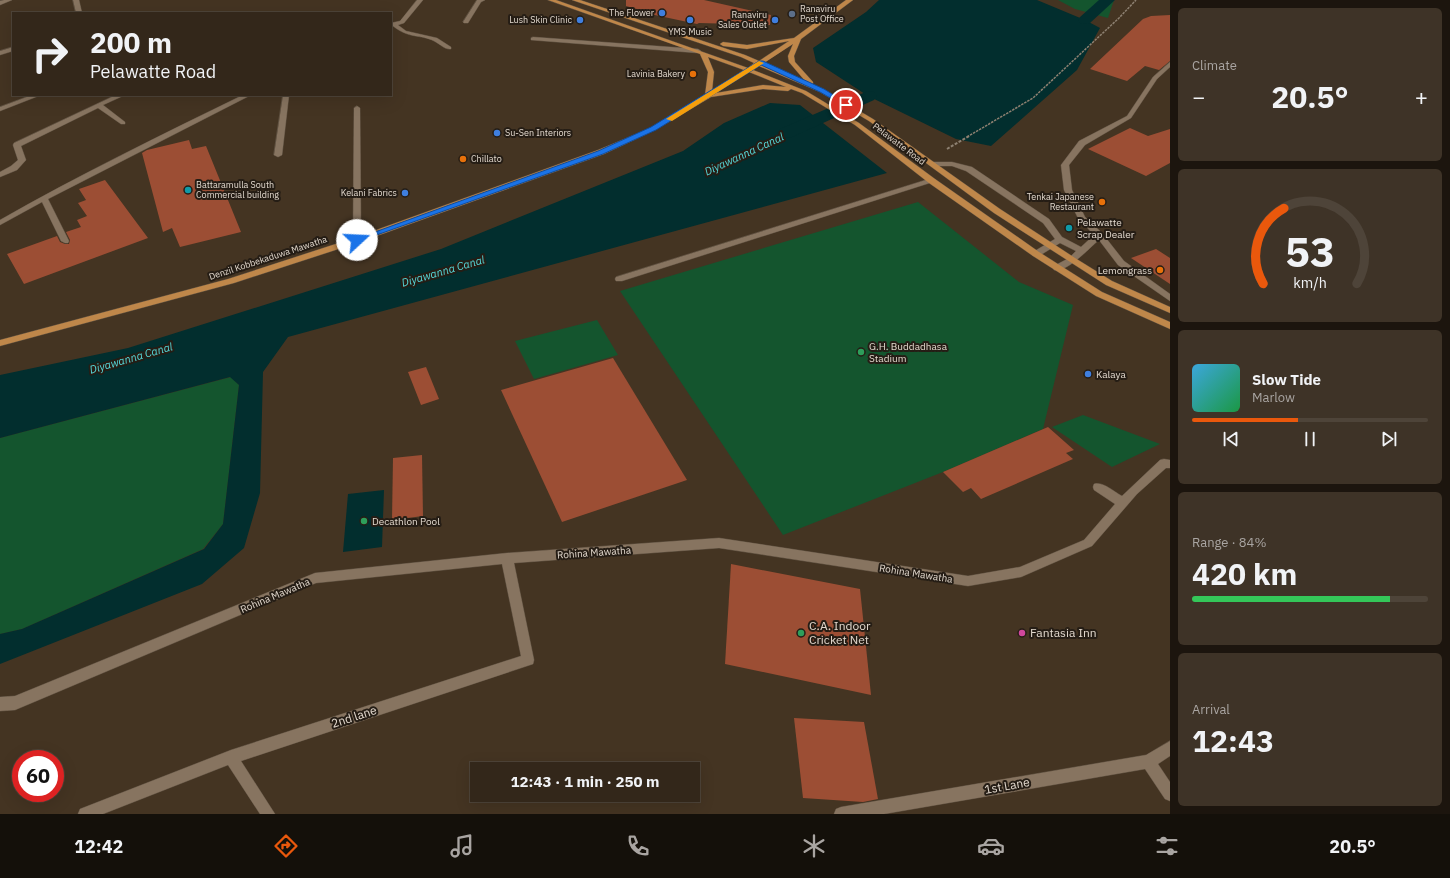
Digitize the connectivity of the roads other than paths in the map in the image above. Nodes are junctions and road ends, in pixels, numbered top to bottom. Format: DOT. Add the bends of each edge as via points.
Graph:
graph roads {
  1 [pos="8,0"];
  2 [pos="76,0"];
  3 [pos="420,0"];
  4 [pos="482,0"];
  5 [pos="551,0"];
  6 [pos="575,0"];
  7 [pos="850,0"];
  8 [pos="0,3"];
  9 [pos="79,12"];
  10 [pos="466,22"];
  11 [pos="393,25"];
  12 [pos="798,38"];
  13 [pos="533,39"];
  14 [pos="698,40"];
  15 [pos="449,48"];
  16 [pos="12,49"];
  17 [pos="700,52"];
  18 [pos="0,53"];
  19 [pos="761,62"];
  20 [pos="1170,64"];
  21 [pos="749,70"];
  22 [pos="819,89"];
  23 [pos="806,94"];
  24 [pos="35,96"];
  25 [pos="120,96"];
  26 [pos="246,96"];
  27 [pos="286,96"];
  28 [pos="708,96"];
  29 [pos="98,105"];
  30 [pos="358,108"];
  31 [pos="0,109"];
  32 [pos="123,122"];
  33 [pos="278,155"];
  34 [pos="932,164"];
  35 [pos="0,175"];
  36 [pos="932,181"];
  37 [pos="44,198"];
  38 [pos="0,223"];
  39 [pos="1099,235"];
  40 [pos="1059,239"];
  41 [pos="357,240"];
  42 [pos="65,241"];
  43 [pos="1050,246"];
  44 [pos="1082,251"];
  45 [pos="1036,254"];
  46 [pos="1072,260"];
  47 [pos="1057,268"];
  48 [pos="619,279"];
  49 [pos="1170,298"];
  50 [pos="1170,310"];
  51 [pos="1170,326"];
  52 [pos="0,343"];
  53 [pos="1170,464"];
  54 [pos="1098,487"];
  55 [pos="1122,504"];
  56 [pos="507,558"];
  57 [pos="0,704"];
  58 [pos="1170,748"];
  59 [pos="231,757"];
  60 [pos="1148,762"];
  61 [pos="1170,794"];
  62 [pos="85,814"];
  63 [pos="268,814"];
  64 [pos="841,814"];
  1 -- 8 [label="street"];
  2 -- 9 [label="street"];
  3 -- 11 [label="street" via="402,22"];
  4 -- 10 [label="street"];
  5 -- 17 [label="main road, Pelawatte Road"];
  6 -- 14 [label="main road, Pelawatte Road"];
  7 -- 12 [label="main road, Denzil Kobbekaduwa Mawatha"];
  11 -- 15 [label="street" via="404,32 435,39"];
  12 -- 14 [label="main road" via="748,47"];
  12 -- 19 [label="main road, Denzil Kobbekaduwa Mawatha"];
  12 -- 22 [label="main road" via="791,56 792,62"];
  13 -- 17 [label="street"];
  14 -- 19 [label="main road, Pelawatte Road"];
  16 -- 18 [label="street"];
  17 -- 21 [label="main road, Pelawatte Road"];
  17 -- 28 [label="main road" via="711,72"];
  19 -- 21 [label="main road, Denzil Kobbekaduwa Mawatha"];
  19 -- 22 [label="main road, Pelawatte Road"];
  20 -- 39 [label="street" via="1155,78 1129,117 1082,143 1065,165 1068,190 1082,218"];
  21 -- 23 [label="main road, Pelawatte Road"];
  21 -- 28 [label="main road, Denzil Kobbekaduwa Mawatha"];
  22 -- 34 [label="main road, Pelawatte Road" via="871,120"];
  23 -- 28 [label="main road" via="763,87"];
  23 -- 36 [label="main road, Pelawatte Road" via="857,124"];
  24 -- 31 [label="street"];
  25 -- 29 [label="street"];
  26 -- 37 [label="street" via="124,155"];
  27 -- 33 [label="street"];
  28 -- 41 [label="main road, Denzil Kobbekaduwa Mawatha" via="653,129 601,152"];
  29 -- 32 [label="street"];
  29 -- 35 [label="street" via="17,145 22,160 14,168"];
  30 -- 41 [label="street"];
  34 -- 40 [label="street" via="952,164 969,169 1046,221"];
  34 -- 43 [label="main road, Pelawatte Road"];
  36 -- 45 [label="main road, Pelawatte Road"];
  36 -- 48 [label="street"];
  37 -- 38 [label="street"];
  37 -- 42 [label="street"];
  39 -- 44 [label="street"];
  39 -- 49 [label="street" via="1121,263"];
  40 -- 43 [label="street"];
  40 -- 44 [label="street"];
  41 -- 52 [label="main road, Denzil Kobbekaduwa Mawatha" via="231,282"];
  43 -- 45 [label="street"];
  43 -- 46 [label="main road, Pelawatte Road"];
  44 -- 46 [label="street"];
  45 -- 47 [label="main road, Pelawatte Road"];
  46 -- 47 [label="street"];
  46 -- 50 [label="main road, Pelawatte Road" via="1109,283"];
  47 -- 51 [label="main road, Pelawatte Road" via="1100,294"];
  53 -- 55 [label="street, Rohina Mawatha" via="1164,463"];
  54 -- 55 [label="street"];
  55 -- 56 [label="street, Rohina Mawatha" via="1088,543 1021,572 968,581 719,543"];
  56 -- 57 [label="street, Rohina Mawatha" via="315,578 15,703"];
  56 -- 59 [label="street, 2nd lane" via="528,660"];
  58 -- 60 [label="street, 1st Lane"];
  59 -- 62 [label="street, 2nd lane"];
  59 -- 63 [label="street"];
  60 -- 61 [label="street"];
  60 -- 64 [label="street, 1st Lane"];
}
